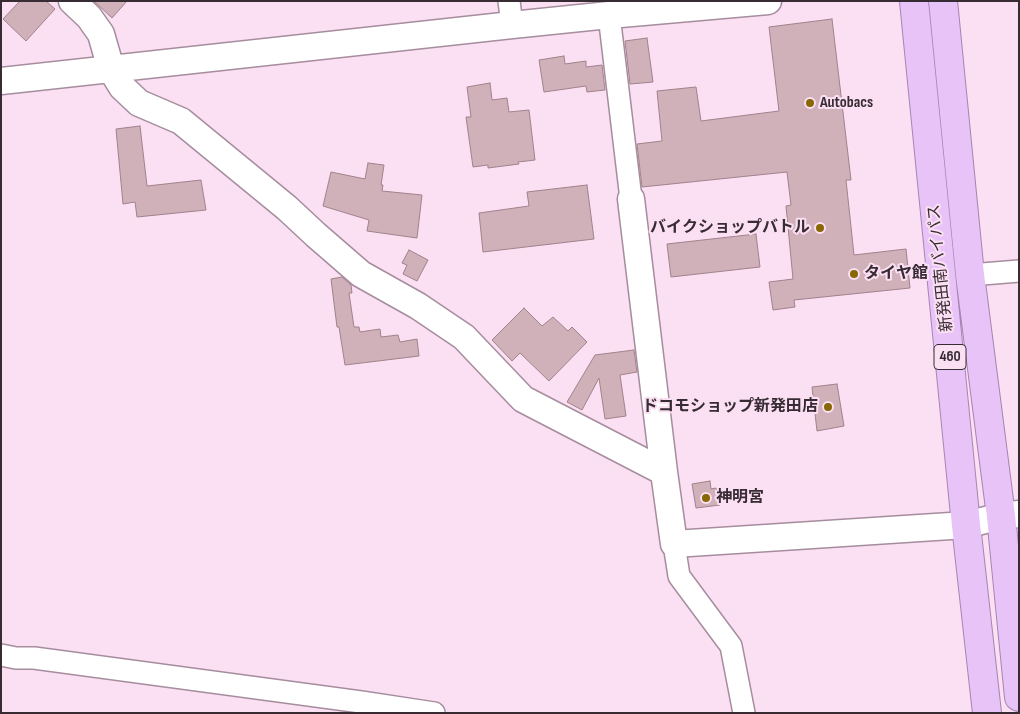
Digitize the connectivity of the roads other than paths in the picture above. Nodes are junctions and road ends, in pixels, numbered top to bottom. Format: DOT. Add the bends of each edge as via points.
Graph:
graph roads {
  1 [pos="72,1"];
  2 [pos="768,1"];
  3 [pos="914,1"];
  4 [pos="943,1"];
  5 [pos="510,13"];
  6 [pos="610,15"];
  7 [pos="111,70"];
  8 [pos="1,81"];
  9 [pos="631,199"];
  10 [pos="1019,271"];
  11 [pos="970,275"];
  12 [pos="664,472"];
  13 [pos="1010,515"];
  14 [pos="966,525"];
  15 [pos="674,544"];
  16 [pos="1,655"];
  17 [pos="1019,697"];
  18 [pos="434,713"];
  19 [pos="744,713"];
  20 [pos="987,713"];
  1 -- 7 [label="street" via="101,34"];
  2 -- 6 [label="street"];
  3 -- 14 [label="highway, 新発田南バイパス / 460"];
  4 -- 11 [label="highway, 新発田南バイパス / 460"];
  5 -- 6 [label="street"];
  5 -- 7 [label="street"];
  6 -- 9 [label="street"];
  7 -- 8 [label="street"];
  7 -- 12 [label="street" via="122,87 139,102 181,121 361,274 464,337 523,399"];
  9 -- 12 [label="street"];
  10 -- 11 [label="street"];
  11 -- 13 [label="highway, 新発田南バイパス / 460"];
  12 -- 15 [label="street"];
  13 -- 14 [label="street"];
  13 -- 17 [label="highway, 新発田南バイパス / 460"];
  14 -- 15 [label="street"];
  14 -- 20 [label="highway, 新発田南バイパス / 460"];
  15 -- 19 [label="street" via="679,576 731,646"];
  16 -- 18 [label="street"];
}
